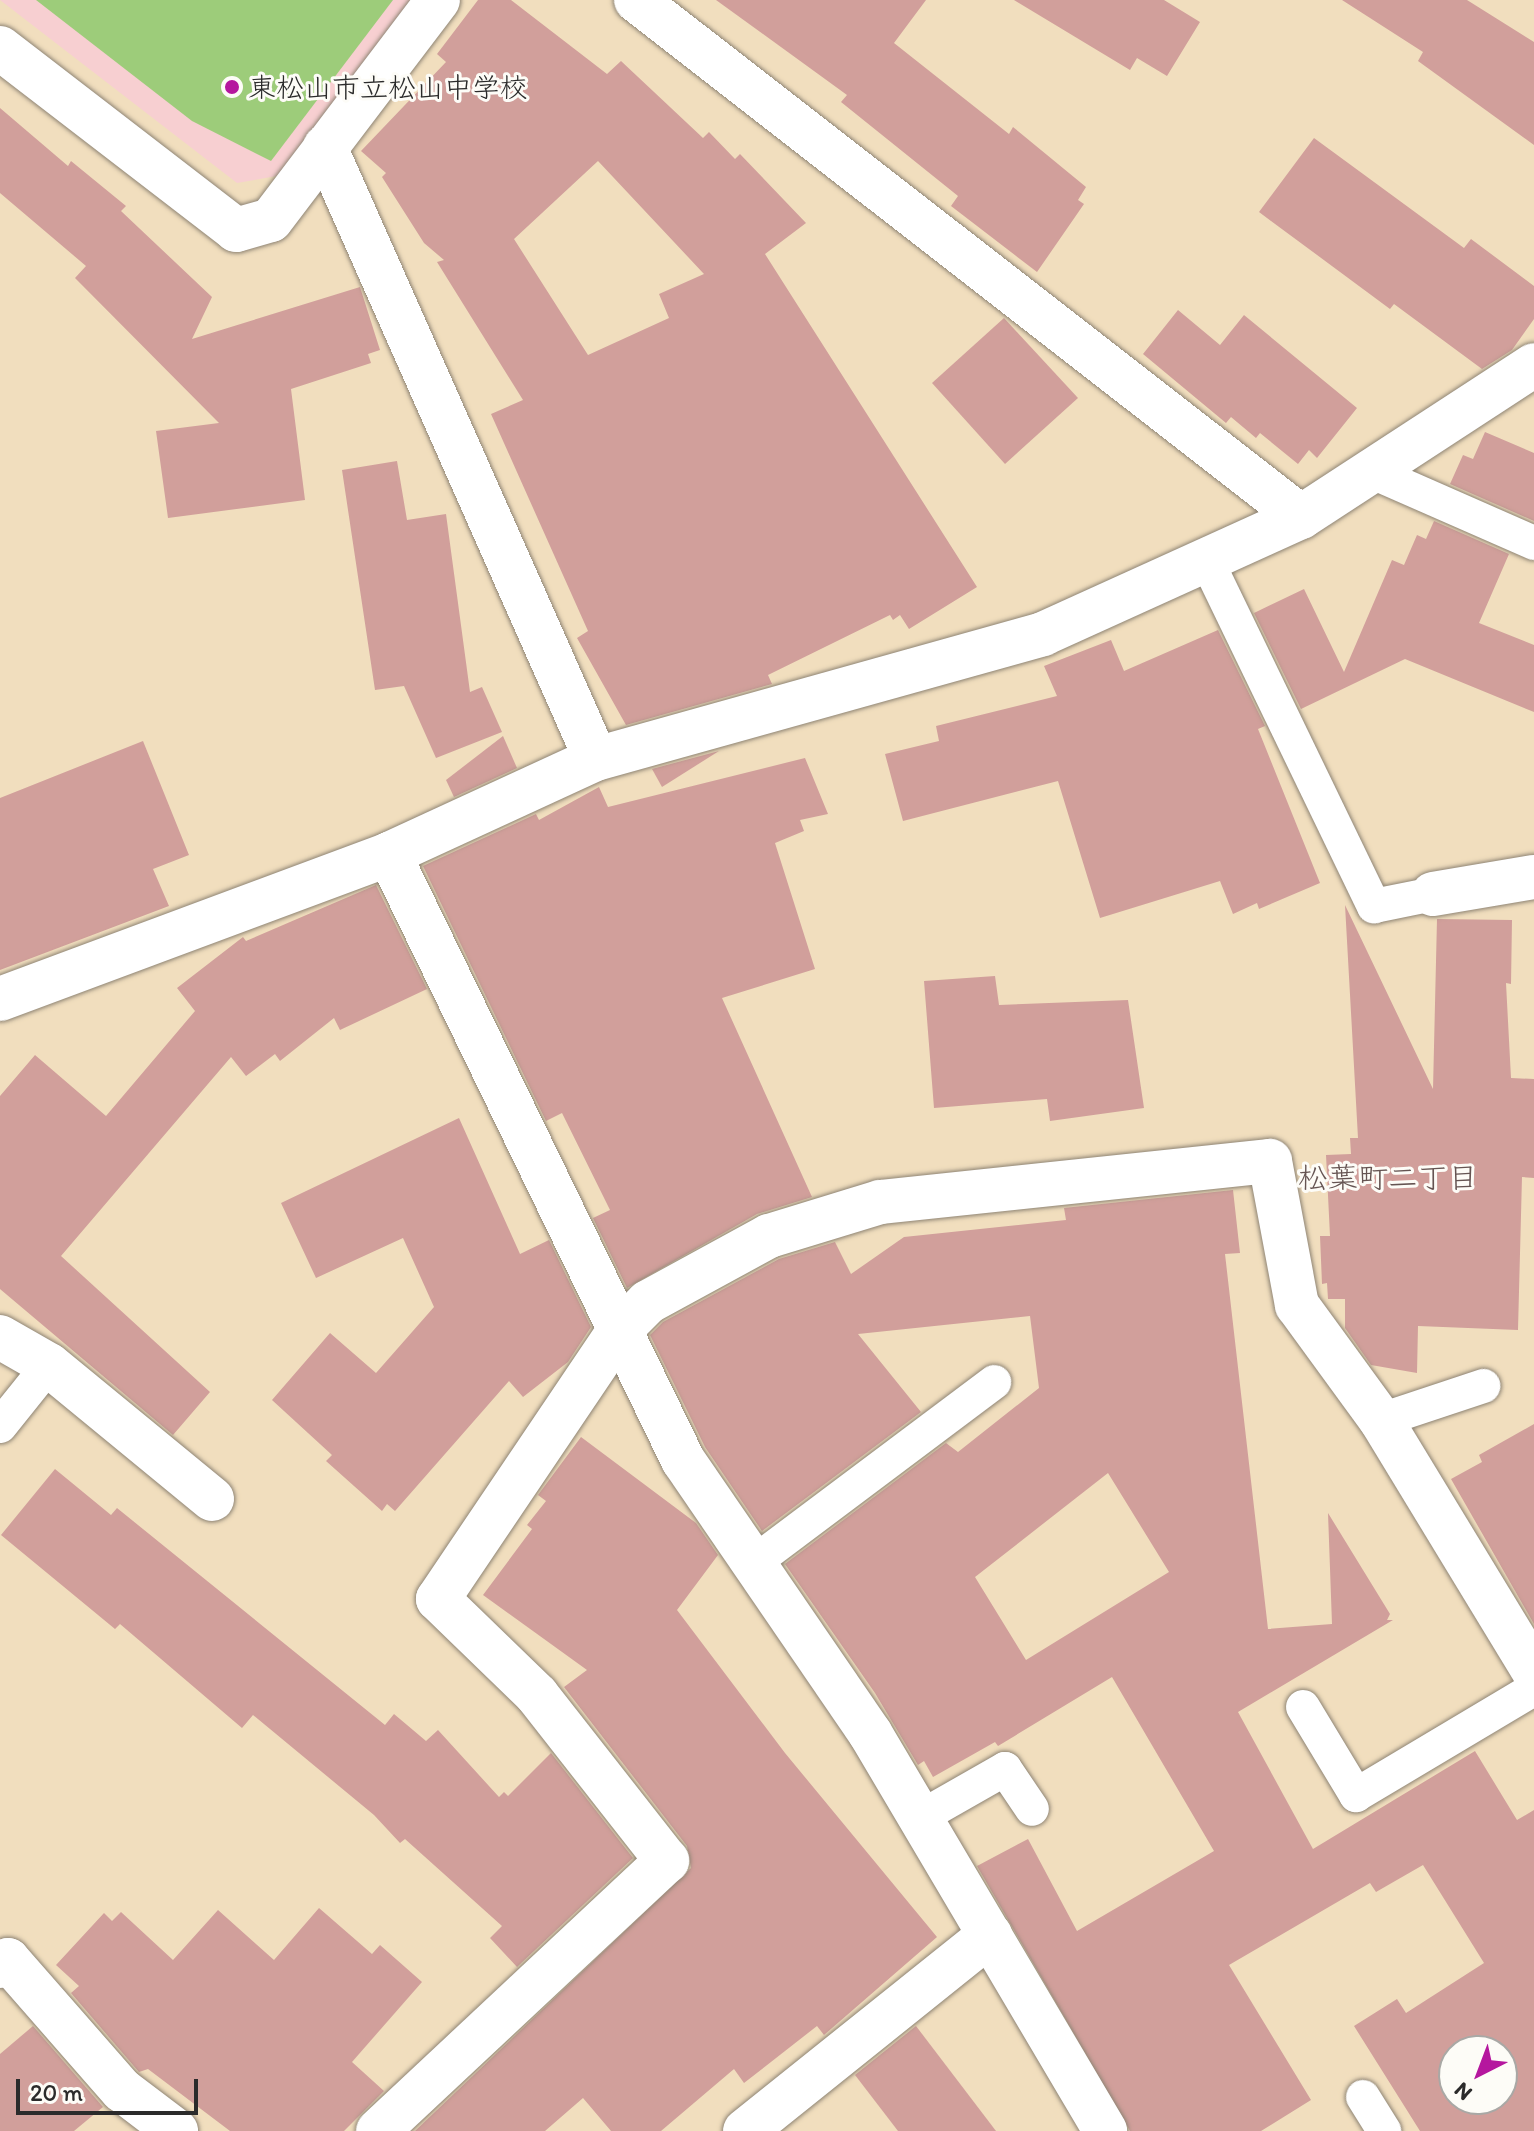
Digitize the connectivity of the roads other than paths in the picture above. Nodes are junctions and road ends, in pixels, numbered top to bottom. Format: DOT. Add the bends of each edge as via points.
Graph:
graph roads {
  1 [pos="438,0"];
  2 [pos="636,0"];
  3 [pos="0,48"];
  4 [pos="325,147"];
  5 [pos="1534,365"];
  6 [pos="1370,471"];
  7 [pos="1301,517"];
  8 [pos="1534,543"];
  9 [pos="1206,559"];
  10 [pos="596,759"];
  11 [pos="389,854"];
  12 [pos="1534,877"];
  13 [pos="1433,894"];
  14 [pos="0,999"];
  15 [pos="618,1332"];
  16 [pos="0,1337"];
  17 [pos="49,1365"];
  18 [pos="994,1382"];
  19 [pos="1483,1386"];
  20 [pos="1381,1420"];
  21 [pos="0,1426"];
  22 [pos="212,1499"];
  23 [pos="756,1561"];
  24 [pos="1534,1672"];
  25 [pos="1534,1689"];
  26 [pos="1303,1707"];
  27 [pos="1032,1809"];
  28 [pos="919,1818"];
  29 [pos="990,1935"];
  30 [pos="0,1966"];
  31 [pos="1363,2097"];
  32 [pos="176,2131"];
  33 [pos="378,2131"];
  34 [pos="745,2131"];
  35 [pos="1105,2131"];
  36 [pos="1384,2131"];
  1 -- 4 [label="street"];
  2 -- 7 [label="street"];
  3 -- 4 [label="street" via="236,230 271,220"];
  4 -- 10 [label="street"];
  5 -- 6 [label="street"];
  6 -- 7 [label="street"];
  6 -- 8 [label="lane"];
  7 -- 9 [label="street"];
  9 -- 10 [label="street" via="1043,634"];
  9 -- 13 [label="lane" via="1374,906"];
  10 -- 11 [label="street"];
  11 -- 14 [label="street"];
  11 -- 15 [label="street"];
  12 -- 13 [label="street"];
  15 -- 20 [label="street" via="648,1302 769,1236 880,1202 1270,1161 1297,1305"];
  15 -- 23 [label="street" via="683,1460"];
  15 -- 33 [label="street" via="438,1599 537,1695 667,1861"];
  16 -- 17 [label="street"];
  17 -- 21 [label="lane"];
  17 -- 22 [label="street"];
  18 -- 23 [label="lane"];
  19 -- 20 [label="lane"];
  20 -- 24 [label="street"];
  23 -- 28 [label="street" via="870,1733"];
  25 -- 26 [label="lane" via="1356,1795"];
  27 -- 28 [label="lane" via="1005,1769"];
  28 -- 29 [label="street"];
  29 -- 34 [label="street"];
  29 -- 35 [label="street"];
  30 -- 32 [label="street" via="8,1960 122,2090"];
  31 -- 36 [label="lane"];
}
